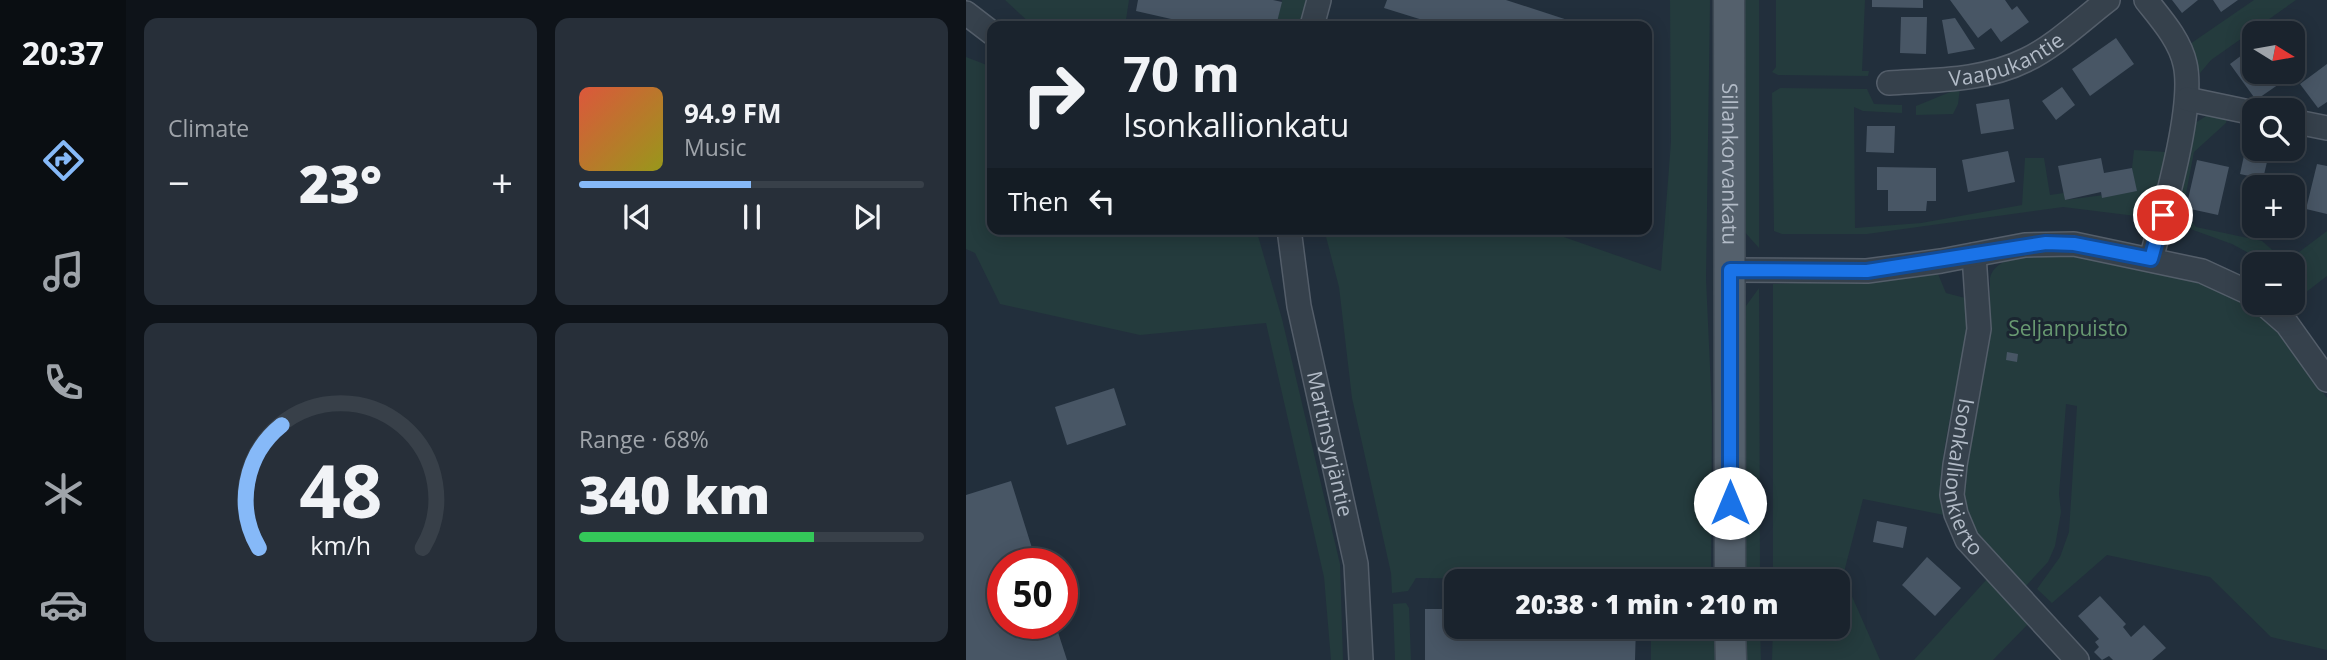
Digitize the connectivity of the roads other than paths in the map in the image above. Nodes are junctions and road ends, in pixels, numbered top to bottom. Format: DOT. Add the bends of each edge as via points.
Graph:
graph roads {
  1 [pos="1319,0"];
  2 [pos="1729,0"];
  3 [pos="2108,0"];
  4 [pos="2147,0"];
  5 [pos="966,13"];
  6 [pos="1313,21"];
  7 [pos="987,29"];
  8 [pos="1889,83"];
  9 [pos="2187,99"];
  10 [pos="2242,110"];
  11 [pos="2305,124"];
  12 [pos="2327,128"];
  13 [pos="1290,235"];
  14 [pos="1975,255"];
  15 [pos="2151,259"];
  16 [pos="1730,270"];
  17 [pos="2242,290"];
  18 [pos="2277,315"];
  19 [pos="2327,380"];
  20 [pos="1730,569"];
  21 [pos="1730,639"];
  22 [pos="1362,660"];
  23 [pos="1731,660"];
  24 [pos="2077,660"];
  1 -- 6 [label="street"];
  2 -- 16 [label="main road, Sillankorvankatu"];
  3 -- 8 [label="street, Vaapukantie" via="2027,60 1958,79"];
  4 -- 9 [label="street" via="2179,47 2188,80"];
  5 -- 7 [label="street"];
  9 -- 10 [label="street"];
  9 -- 15 [label="street"];
  11 -- 12 [label="street"];
  13 -- 22 [label="street, Martinsyrjäntie" via="1299,306 1356,564"];
  14 -- 15 [label="street" via="2074,244"];
  14 -- 16 [label="street" via="1867,271"];
  14 -- 24 [label="street, Isonkallionkierto" via="1979,329 1955,465 1952,495 1956,514 1967,540"];
  15 -- 17 [label="street" via="2202,271"];
  16 -- 20 [label="main road, Sillankorvankatu"];
  18 -- 19 [label="street"];
  21 -- 23 [label="main road"];
}
